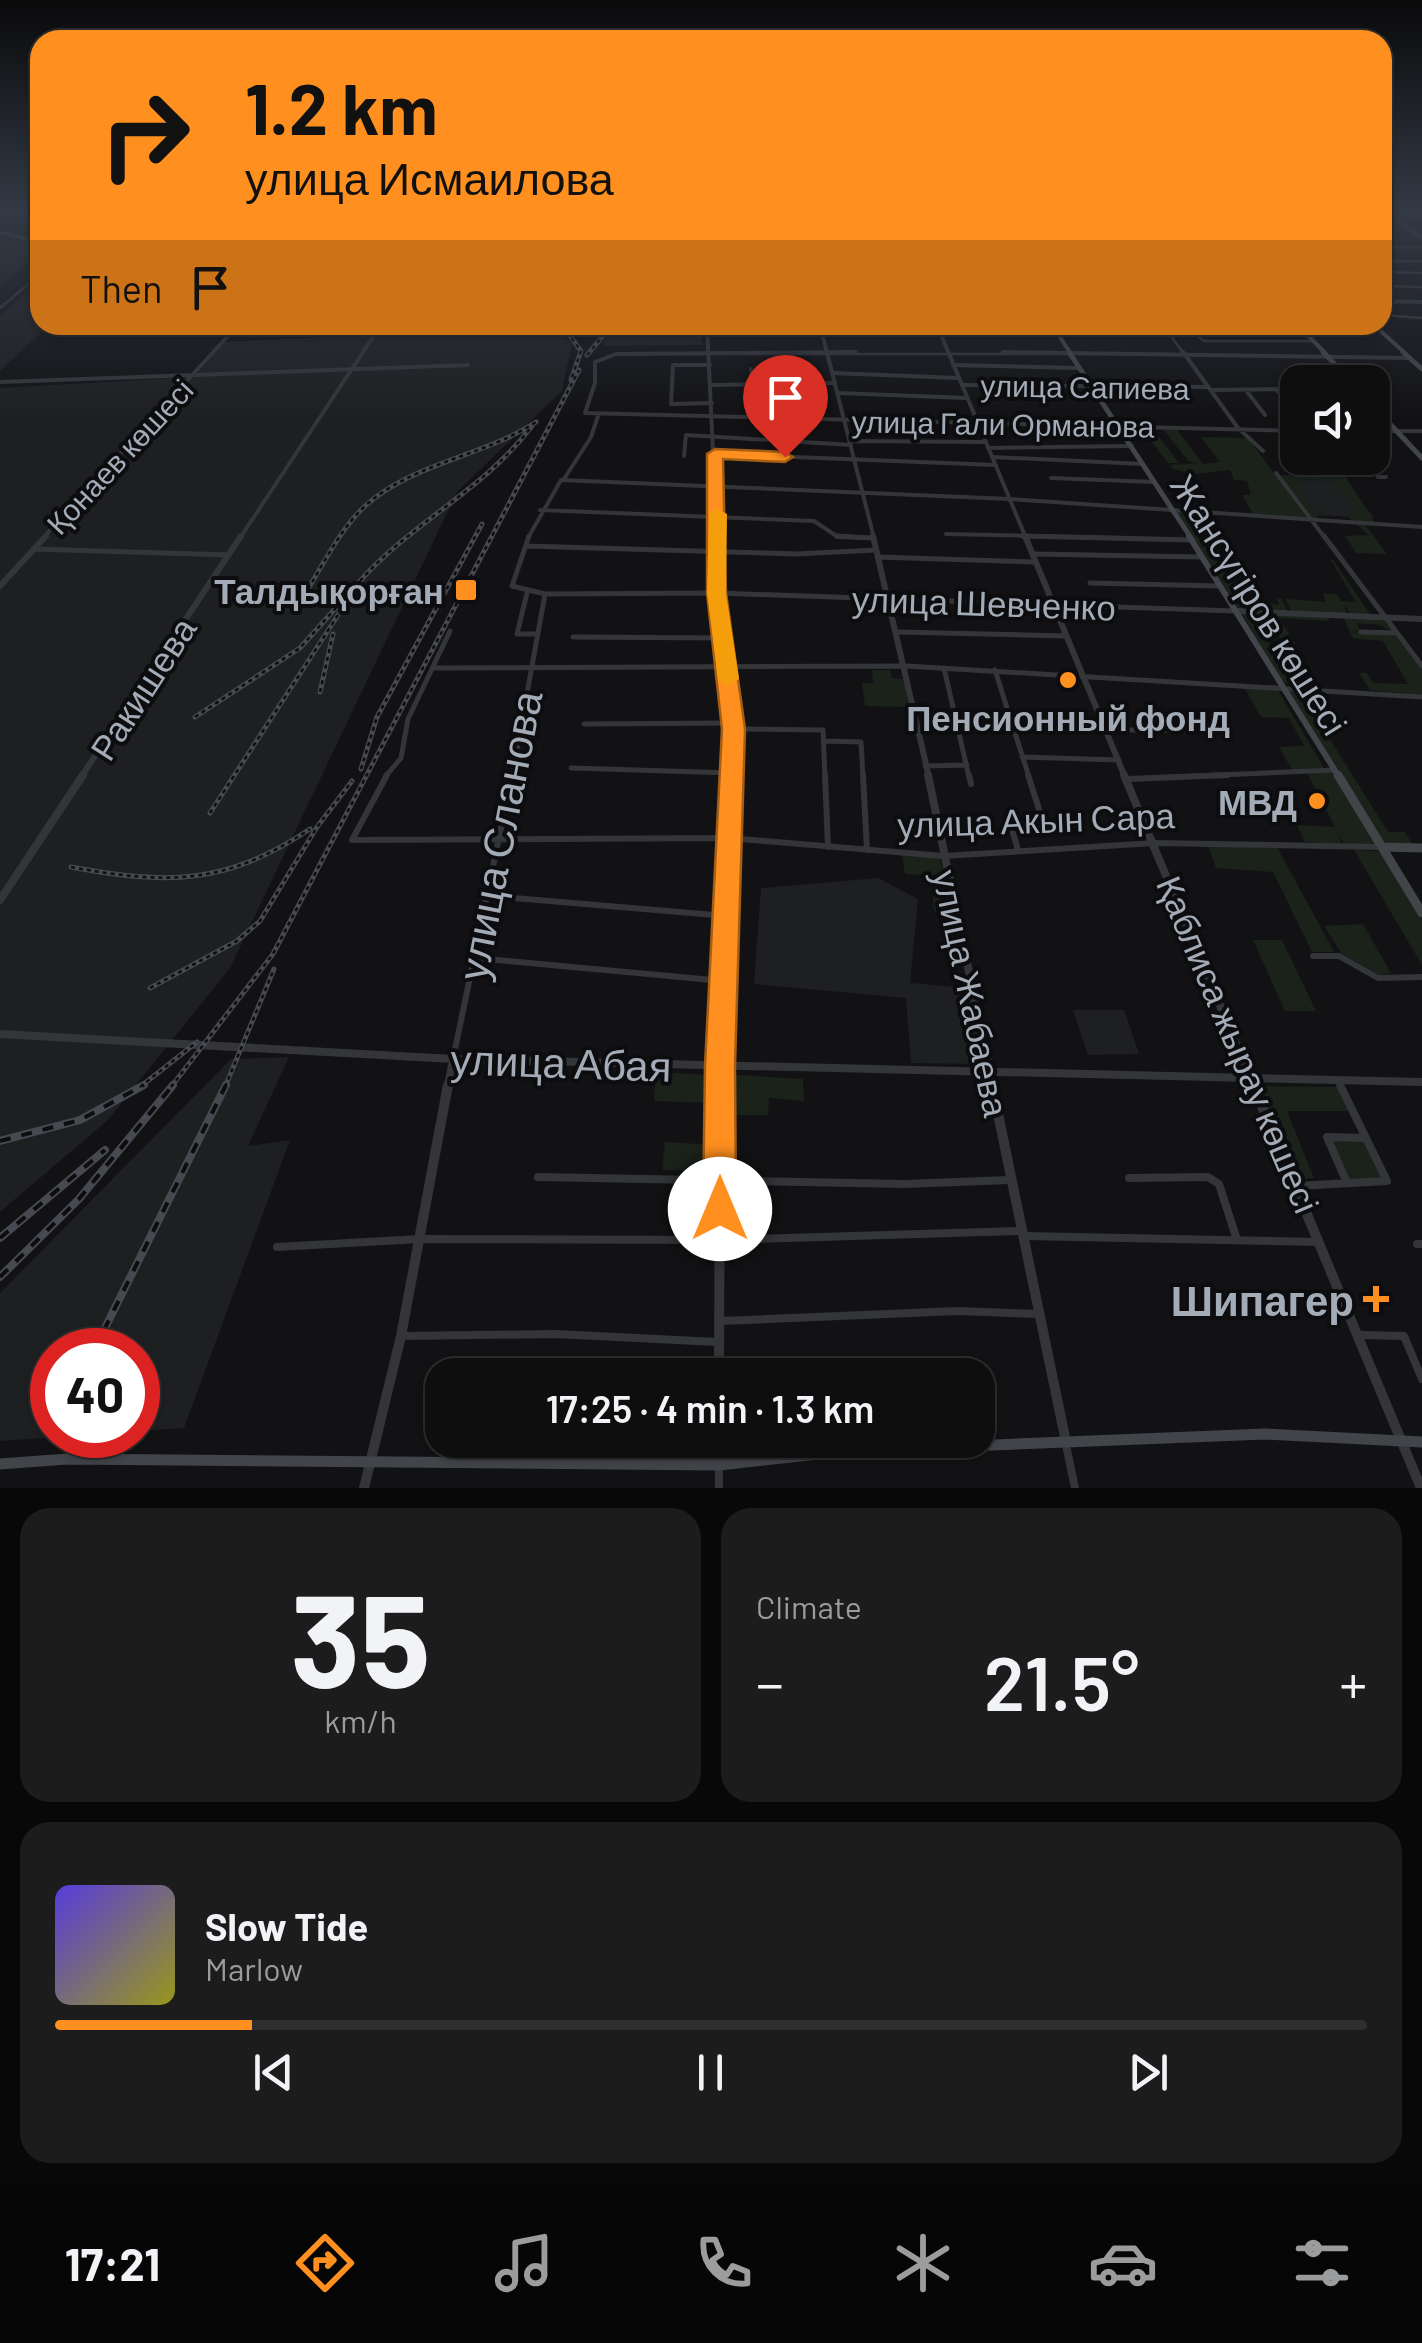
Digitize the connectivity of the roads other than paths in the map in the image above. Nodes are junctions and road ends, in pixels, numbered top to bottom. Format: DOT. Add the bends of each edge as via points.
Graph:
graph roads {
  1 [pos="30,282"];
  2 [pos="1392,286"];
  3 [pos="1422,286"];
  4 [pos="1392,300"];
  5 [pos="1422,302"];
  6 [pos="0,308"];
  7 [pos="1392,315"];
  8 [pos="1422,318"];
  9 [pos="229,335"];
  10 [pos="374,335"];
  11 [pos="708,335"];
  12 [pos="822,335"];
  13 [pos="925,335"];
  14 [pos="1058,335"];
  15 [pos="1170,335"];
  16 [pos="1197,335"];
  17 [pos="1307,335"];
  18 [pos="1385,335"];
  19 [pos="942,336"];
  20 [pos="1313,341"];
  21 [pos="826,351"];
  22 [pos="948,351"];
  23 [pos="709,352"];
  24 [pos="1070,354"];
  25 [pos="1184,355"];
  26 [pos="1330,358"];
  27 [pos="1409,358"];
  28 [pos="468,364"];
  29 [pos="710,365"];
  30 [pos="953,365"];
  31 [pos="1336,365"];
  32 [pos="353,367"];
  33 [pos="1080,368"];
  34 [pos="752,369"];
  35 [pos="1422,369"];
  36 [pos="832,373"];
  37 [pos="193,375"];
  38 [pos="960,381"];
  39 [pos="0,382"];
  40 [pos="754,384"];
  41 [pos="711,385"];
  42 [pos="1092,386"];
  43 [pos="836,388"];
  44 [pos="1210,388"];
  45 [pos="1244,389"];
  46 [pos="1276,389"];
  47 [pos="1280,389"];
  48 [pos="1280,394"];
  49 [pos="967,398"];
  50 [pos="758,400"];
  51 [pos="712,404"];
  52 [pos="1264,415"];
  53 [pos="598,416"];
  54 [pos="712,418"];
  55 [pos="845,420"];
  56 [pos="977,422"];
  57 [pos="1390,423"];
  58 [pos="1118,425"];
  59 [pos="1238,428"];
  60 [pos="1280,429"];
  61 [pos="1390,431"];
  62 [pos="1398,431"];
  63 [pos="1422,431"];
  64 [pos="714,437"];
  65 [pos="851,443"];
  66 [pos="987,445"];
  67 [pos="1132,446"];
  68 [pos="1263,451"];
  69 [pos="715,454"];
  70 [pos="684,456"];
  71 [pos="1422,458"];
  72 [pos="855,460"];
  73 [pos="994,461"];
  74 [pos="1143,464"];
  75 [pos="1276,473"];
  76 [pos="1378,477"];
  77 [pos="1386,477"];
  78 [pos="1052,478"];
  79 [pos="562,480"];
  80 [pos="1154,482"];
  81 [pos="718,483"];
  82 [pos="863,491"];
  83 [pos="1010,499"];
  84 [pos="540,510"];
  85 [pos="1173,510"];
  86 [pos="718,516"];
  87 [pos="1310,518"];
  88 [pos="1422,527"];
  89 [pos="946,534"];
  90 [pos="874,538"];
  91 [pos="1027,538"];
  92 [pos="1192,540"];
  93 [pos="526,546"];
  94 [pos="33,550"];
  95 [pos="718,552"];
  96 [pos="877,554"];
  97 [pos="230,555"];
  98 [pos="1036,558"];
  99 [pos="1204,558"];
  100 [pos="1090,583"];
  101 [pos="0,586"];
  102 [pos="1222,586"];
  103 [pos="527,593"];
  104 [pos="717,593"];
  105 [pos="545,594"];
  106 [pos="889,599"];
  107 [pos="1056,602"];
  108 [pos="1238,611"];
  109 [pos="1384,617"];
  110 [pos="1422,619"];
  111 [pos="450,630"];
  112 [pos="898,632"];
  113 [pos="1361,632"];
  114 [pos="1397,633"];
  115 [pos="536,634"];
  116 [pos="1070,636"];
  117 [pos="573,637"];
  118 [pos="723,638"];
  119 [pos="531,665"];
  120 [pos="727,666"];
  121 [pos="906,666"];
  122 [pos="1422,666"];
  123 [pos="433,668"];
  124 [pos="944,668"];
  125 [pos="995,670"];
  126 [pos="1084,673"];
  127 [pos="1283,685"];
  128 [pos="1422,696"];
  129 [pos="584,724"];
  130 [pos="733,726"];
  131 [pos="1108,730"];
  132 [pos="1202,730"];
  133 [pos="824,741"];
  134 [pos="1022,757"];
  135 [pos="1120,760"];
  136 [pos="967,765"];
  137 [pos="925,766"];
  138 [pos="571,768"];
  139 [pos="1334,770"];
  140 [pos="734,773"];
  141 [pos="1128,779"];
  142 [pos="971,784"];
  143 [pos="1039,809"];
  144 [pos="1043,826"];
  145 [pos="501,838"];
  146 [pos="729,838"];
  147 [pos="1155,843"];
  148 [pos="828,847"];
  149 [pos="1382,847"];
  150 [pos="1422,848"];
  151 [pos="866,850"];
  152 [pos="1018,851"];
  153 [pos="943,856"];
  154 [pos="488,896"];
  155 [pos="0,900"];
  156 [pos="1422,913"];
  157 [pos="726,916"];
  158 [pos="1313,956"];
  159 [pos="474,958"];
  160 [pos="1422,977"];
  161 [pos="723,981"];
  162 [pos="0,1034"];
  163 [pos="453,1059"];
  164 [pos="720,1066"];
  165 [pos="990,1074"];
  166 [pos="1253,1081"];
  167 [pos="1339,1082"];
  168 [pos="1422,1082"];
  169 [pos="1366,1138"];
  170 [pos="538,1177"];
  171 [pos="720,1177"];
  172 [pos="1129,1178"];
  173 [pos="1012,1180"];
  174 [pos="1347,1183"];
  175 [pos="1298,1186"];
  176 [pos="1023,1234"];
  177 [pos="420,1240"];
  178 [pos="720,1240"];
  179 [pos="1237,1240"];
  180 [pos="1322,1242"];
  181 [pos="277,1248"];
  182 [pos="1040,1314"];
  183 [pos="720,1321"];
  184 [pos="401,1336"];
  185 [pos="1360,1336"];
  186 [pos="720,1342"];
  187 [pos="720,1358"];
  188 [pos="1422,1378"];
  189 [pos="1402,1440"];
  190 [pos="1066,1442"];
  191 [pos="1422,1442"];
  192 [pos="719,1458"];
  193 [pos="370,1462"];
  194 [pos="0,1464"];
  195 [pos="719,1465"];
  196 [pos="364,1488"];
  197 [pos="720,1488"];
  198 [pos="1075,1488"];
  199 [pos="1421,1488"];
  1 -- 6 [label="street"];
  2 -- 3 [label="street"];
  4 -- 5 [label="street"];
  7 -- 8 [label="street"];
  9 -- 37 [label="street, Қонаев көшесі"];
  10 -- 32 [label="street, Ракишева"];
  11 -- 23 [label="street"];
  12 -- 21 [label="street, улица Жабаева"];
  13 -- 19 [label="street"];
  14 -- 24 [label="main road, Жансүгіров көшесі"];
  15 -- 25 [label="street"];
  16 -- 20 [label="street" via="1204,341"];
  17 -- 20 [label="main road"];
  18 -- 27 [label="main road"];
  19 -- 22 [label="street, Қаблиса жырау көшесі"];
  20 -- 26 [label="main road"];
  21 -- 22 [label="street"];
  21 -- 23 [label="street"];
  21 -- 36 [label="street, улица Жабаева"];
  22 -- 24 [label="street"];
  22 -- 30 [label="street, Қаблиса жырау көшесі"];
  23 -- 29 [label="street"];
  23 -- 53 [label="street, улица Гали Орманова" via="616,354 595,362 588,416"];
  24 -- 25 [label="street"];
  24 -- 33 [label="main road, Жансүгіров көшесі"];
  25 -- 26 [label="street"];
  25 -- 44 [label="street"];
  26 -- 27 [label="street"];
  26 -- 31 [label="main road"];
  27 -- 35 [label="main road"];
  28 -- 32 [label="street"];
  29 -- 41 [label="street"];
  29 -- 51 [label="street" via="674,365 671,404"];
  30 -- 33 [label="street"];
  30 -- 38 [label="street, Қаблиса жырау көшесі"];
  32 -- 37 [label="street"];
  32 -- 97 [label="street, Ракишева"];
  33 -- 42 [label="main road, Жансүгіров көшесі"];
  34 -- 40 [label="street"];
  36 -- 38 [label="street, улица Сапиева"];
  36 -- 43 [label="street, улица Жабаева"];
  37 -- 39 [label="street"];
  37 -- 94 [label="street, Қонаев көшесі"];
  38 -- 42 [label="street, улица Сапиева"];
  38 -- 49 [label="street, Қаблиса жырау көшесі"];
  40 -- 41 [label="street, улица Сапиева"];
  40 -- 43 [label="street, улица Сапиева"];
  40 -- 50 [label="street"];
  41 -- 51 [label="street"];
  42 -- 44 [label="street, улица Сапиева"];
  42 -- 58 [label="main road, Жансүгіров көшесі"];
  43 -- 49 [label="street, улица Сапиева"];
  43 -- 55 [label="street, улица Жабаева"];
  44 -- 45 [label="street, улица Сапиева"];
  44 -- 59 [label="street"];
  45 -- 46 [label="street, улица Сапиева"];
  45 -- 52 [label="street"];
  46 -- 47 [label="street, улица Сапиева"];
  46 -- 48 [label="street"];
  49 -- 56 [label="street, Қаблиса жырау көшесі"];
  51 -- 54 [label="street"];
  53 -- 54 [label="street, улица Гали Орманова"];
  53 -- 79 [label="street"];
  54 -- 55 [label="street, улица Гали Орманова"];
  54 -- 64 [label="street"];
  55 -- 56 [label="street, улица Гали Орманова"];
  55 -- 65 [label="street, улица Жабаева"];
  56 -- 58 [label="street, улица Гали Орманова"];
  56 -- 66 [label="street, Қаблиса жырау көшесі"];
  57 -- 62 [label="main road"];
  58 -- 59 [label="street, улица Гали Орманова"];
  58 -- 67 [label="main road, Жансүгіров көшесі"];
  59 -- 60 [label="street, улица Гали Орманова"];
  59 -- 68 [label="street"];
  61 -- 62 [label="street"];
  62 -- 63 [label="street"];
  62 -- 71 [label="main road"];
  64 -- 65 [label="street"];
  64 -- 69 [label="street"];
  64 -- 70 [label="street" via="684,436"];
  65 -- 66 [label="street"];
  65 -- 72 [label="street, улица Жабаева"];
  66 -- 67 [label="street"];
  66 -- 73 [label="street, Қаблиса жырау көшесі"];
  67 -- 74 [label="main road, Жансүгіров көшесі"];
  69 -- 72 [label="street"];
  69 -- 81 [label="street"];
  72 -- 73 [label="street"];
  72 -- 82 [label="street, улица Жабаева"];
  73 -- 74 [label="street"];
  73 -- 83 [label="street, Қаблиса жырау көшесі"];
  74 -- 80 [label="main road, Жансүгіров көшесі"];
  75 -- 87 [label="street"];
  76 -- 77 [label="street"];
  78 -- 80 [label="street"];
  79 -- 81 [label="street"];
  79 -- 84 [label="street"];
  80 -- 85 [label="main road, Жансүгіров көшесі"];
  81 -- 82 [label="street"];
  81 -- 86 [label="street"];
  82 -- 83 [label="street"];
  82 -- 90 [label="street, улица Жабаева"];
  83 -- 85 [label="street"];
  83 -- 91 [label="street, Қаблиса жырау көшесі"];
  84 -- 86 [label="street"];
  84 -- 93 [label="street"];
  85 -- 87 [label="street"];
  85 -- 92 [label="main road, Жансүгіров көшесі"];
  86 -- 90 [label="street" via="814,521 838,537"];
  86 -- 95 [label="street"];
  87 -- 88 [label="street"];
  87 -- 109 [label="street"];
  89 -- 91 [label="street"];
  90 -- 96 [label="street, улица Жабаева"];
  91 -- 92 [label="street"];
  91 -- 98 [label="street, Қаблиса жырау көшесі"];
  92 -- 99 [label="main road, Жансүгіров көшесі"];
  93 -- 95 [label="street"];
  93 -- 103 [label="street" via="512,586"];
  94 -- 97 [label="street"];
  94 -- 101 [label="street, Қонаев көшесі"];
  95 -- 96 [label="street"];
  95 -- 104 [label="street"];
  96 -- 98 [label="street"];
  96 -- 106 [label="street, улица Жабаева"];
  97 -- 155 [label="street, Ракишева"];
  98 -- 99 [label="street"];
  98 -- 107 [label="street, Қаблиса жырау көшесі"];
  99 -- 102 [label="main road, Жансүгіров көшесі"];
  100 -- 102 [label="street"];
  102 -- 108 [label="main road, Жансүгіров көшесі"];
  103 -- 105 [label="street, улица Шевченко"];
  103 -- 115 [label="street" via="517,634"];
  104 -- 105 [label="street, улица Шевченко"];
  104 -- 106 [label="street, улица Шевченко"];
  104 -- 118 [label="street"];
  105 -- 115 [label="street, улица Сланова"];
  106 -- 107 [label="street, улица Шевченко"];
  106 -- 112 [label="street, улица Жабаева"];
  107 -- 108 [label="street, улица Шевченко"];
  107 -- 116 [label="street, Қаблиса жырау көшесі"];
  108 -- 109 [label="street, улица Шевченко"];
  108 -- 127 [label="main road, Жансүгіров көшесі"];
  109 -- 110 [label="street, улица Шевченко"];
  109 -- 114 [label="street"];
  111 -- 123 [label="street"];
  112 -- 116 [label="street"];
  112 -- 121 [label="street, улица Жабаева"];
  113 -- 114 [label="street"];
  114 -- 122 [label="street"];
  115 -- 119 [label="street, улица Сланова"];
  116 -- 126 [label="street, Қаблиса жырау көшесі"];
  117 -- 118 [label="street"];
  118 -- 120 [label="street"];
  119 -- 120 [label="street"];
  119 -- 123 [label="street"];
  119 -- 145 [label="street, улица Сланова"];
  120 -- 121 [label="street"];
  120 -- 130 [label="street"];
  121 -- 124 [label="street"];
  121 -- 137 [label="street, улица Жабаева"];
  123 -- 145 [label="street, улица Акын Сара" via="408,719 401,758 376,788 352,840"];
  124 -- 125 [label="street"];
  124 -- 136 [label="street"];
  125 -- 126 [label="street"];
  125 -- 134 [label="street"];
  126 -- 127 [label="street"];
  126 -- 131 [label="street, Қаблиса жырау көшесі"];
  127 -- 128 [label="street"];
  127 -- 139 [label="main road, Жансүгіров көшесі"];
  129 -- 130 [label="street"];
  130 -- 133 [label="street" via="823,730"];
  130 -- 140 [label="street"];
  131 -- 132 [label="street"];
  131 -- 135 [label="street, Қаблиса жырау көшесі"];
  133 -- 148 [label="street"];
  133 -- 151 [label="street" via="861,742"];
  134 -- 135 [label="street"];
  134 -- 143 [label="street"];
  135 -- 141 [label="street, Қаблиса жырау көшесі"];
  136 -- 137 [label="street"];
  136 -- 142 [label="street"];
  137 -- 153 [label="street, улица Жабаева"];
  138 -- 140 [label="street"];
  139 -- 141 [label="street"];
  139 -- 149 [label="main road, Жансүгіров көшесі"];
  140 -- 146 [label="street"];
  141 -- 147 [label="street, Қаблиса жырау көшесі"];
  144 -- 152 [label="street" via="1011,826"];
  145 -- 146 [label="street, улица Акын Сара"];
  145 -- 154 [label="street, улица Сланова"];
  146 -- 148 [label="street, улица Акын Сара"];
  146 -- 157 [label="street"];
  147 -- 149 [label="street, улица Акын Сара"];
  147 -- 152 [label="street, улица Акын Сара"];
  147 -- 166 [label="street, Қаблиса жырау көшесі"];
  148 -- 151 [label="street, улица Акын Сара"];
  149 -- 150 [label="main road, улица Акын Сара"];
  149 -- 156 [label="main road, Жансүгіров көшесі"];
  151 -- 153 [label="street, улица Акын Сара"];
  152 -- 153 [label="street, улица Акын Сара"];
  153 -- 165 [label="street, улица Жабаева"];
  154 -- 157 [label="street"];
  154 -- 159 [label="street, улица Сланова"];
  157 -- 161 [label="street"];
  158 -- 160 [label="street" via="1339,956 1378,978"];
  159 -- 161 [label="street"];
  159 -- 163 [label="street, улица Сланова"];
  161 -- 164 [label="street"];
  162 -- 163 [label="street, улица Абая"];
  163 -- 164 [label="street, улица Абая"];
  163 -- 177 [label="street, улица Сланова"];
  164 -- 165 [label="street, улица Абая"];
  164 -- 171 [label="street"];
  165 -- 166 [label="street, улица Абая"];
  165 -- 173 [label="street, улица Жабаева"];
  166 -- 167 [label="street, улица Абая"];
  166 -- 175 [label="street, Қаблиса жырау көшесі"];
  167 -- 168 [label="street, улица Абая"];
  167 -- 169 [label="street"];
  169 -- 174 [label="street" via="1387,1182"];
  169 -- 174 [label="street" via="1327,1137"];
  170 -- 171 [label="street"];
  171 -- 173 [label="street" via="905,1184"];
  171 -- 178 [label="street"];
  172 -- 179 [label="street" via="1208,1177 1219,1184"];
  173 -- 176 [label="street, улица Жабаева"];
  174 -- 175 [label="street"];
  175 -- 180 [label="street, Қаблиса жырау көшесі"];
  176 -- 178 [label="street"];
  176 -- 179 [label="street"];
  176 -- 182 [label="street, улица Жабаева"];
  177 -- 178 [label="street"];
  177 -- 181 [label="street"];
  177 -- 184 [label="street, улица Сланова"];
  178 -- 183 [label="street"];
  179 -- 180 [label="street"];
  180 -- 185 [label="street, Қаблиса жырау көшесі"];
  182 -- 183 [label="street"];
  182 -- 190 [label="street, улица Жабаева"];
  183 -- 186 [label="street"];
  184 -- 186 [label="street"];
  184 -- 193 [label="street, улица Сланова"];
  185 -- 188 [label="street" via="1404,1336"];
  185 -- 189 [label="street, Қаблиса жырау көшесі"];
  186 -- 187 [label="street"];
  189 -- 190 [label="main road" via="1264,1434"];
  189 -- 191 [label="main road"];
  189 -- 199 [label="street, Қаблиса жырау көшесі"];
  190 -- 195 [label="main road" via="845,1451"];
  190 -- 198 [label="street, улица Жабаева"];
  192 -- 195 [label="street"];
  193 -- 194 [label="main road"];
  193 -- 195 [label="main road"];
  193 -- 196 [label="street, улица Сланова"];
  195 -- 197 [label="street"];
}
